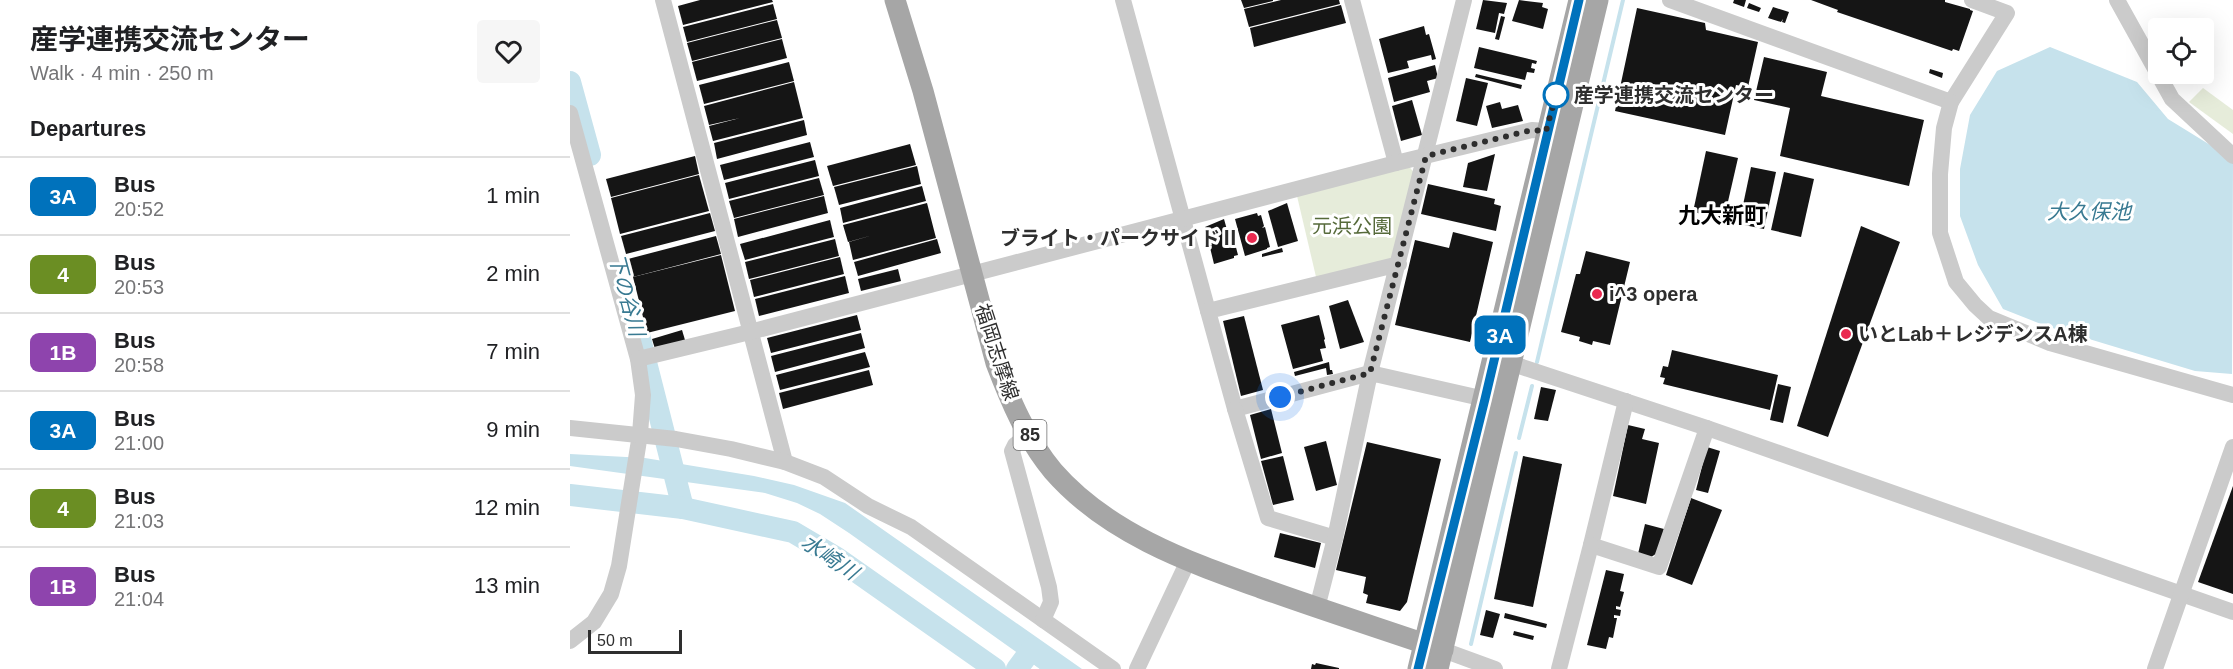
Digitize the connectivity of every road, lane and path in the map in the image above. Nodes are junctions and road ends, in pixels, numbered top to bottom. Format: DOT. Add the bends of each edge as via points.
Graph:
graph roads {
  1 [pos="663,0"];
  2 [pos="895,0"];
  3 [pos="1123,0"];
  4 [pos="1352,0"];
  5 [pos="1464,0"];
  6 [pos="1579,0"];
  7 [pos="1598,0"];
  8 [pos="1670,0"];
  9 [pos="2117,0"];
  10 [pos="1979,1"];
  11 [pos="1951,102"];
  12 [pos="570,113"];
  13 [pos="1546,131"];
  14 [pos="1426,156"];
  15 [pos="2233,156"];
  16 [pos="1396,163"];
  17 [pos="1182,220"];
  18 [pos="1399,264"];
  19 [pos="972,274"];
  20 [pos="1208,311"];
  21 [pos="750,332"];
  22 [pos="644,357"];
  23 [pos="1502,361"];
  24 [pos="1370,373"];
  25 [pos="2233,394"];
  26 [pos="1485,399"];
  27 [pos="1626,401"];
  28 [pos="1235,409"];
  29 [pos="570,428"];
  30 [pos="1707,428"];
  31 [pos="1029,434"];
  32 [pos="639,438"];
  33 [pos="2233,447"];
  34 [pos="785,462"];
  35 [pos="1335,538"];
  36 [pos="1591,544"];
  37 [pos="1188,561"];
  38 [pos="2181,594"];
  39 [pos="1317,608"];
  40 [pos="2233,612"];
  41 [pos="1043,620"];
  42 [pos="570,641"];
  43 [pos="1435,654"];
  44 [pos="1113,669"];
  45 [pos="1137,669"];
  46 [pos="1418,669"];
  47 [pos="1496,669"];
  48 [pos="1559,669"];
  49 [pos="2155,669"];
  1 -- 21 [label="street"];
  2 -- 19 [label="main road, 福岡志摩線 / 85"];
  3 -- 17 [label="street"];
  4 -- 16 [label="street"];
  5 -- 14 [label="street"];
  6 -- 13 [label="main road"];
  7 -- 23 [label="main road"];
  8 -- 11 [label="street"];
  9 -- 15 [label="street" via="2172,99"];
  10 -- 11 [label="street" via="2007,13"];
  11 -- 25 [label="street" via="1940,174 1940,233 1956,282 1975,305 1989,318 2050,343"];
  12 -- 22 [label="street"];
  13 -- 14 [label="street" via="1532,130"];
  13 -- 23 [label="main road"];
  14 -- 16 [label="street"];
  14 -- 18 [label="street"];
  16 -- 17 [label="street"];
  17 -- 19 [label="street"];
  17 -- 20 [label="street"];
  18 -- 20 [label="street"];
  18 -- 24 [label="street"];
  19 -- 21 [label="street"];
  19 -- 31 [label="main road, 福岡志摩線 / 85" via="996,363"];
  20 -- 28 [label="street"];
  21 -- 22 [label="street"];
  21 -- 34 [label="street"];
  22 -- 32 [label="street"];
  23 -- 26 [label="main road"];
  23 -- 27 [label="street"];
  23 -- 43 [label="main road"];
  24 -- 26 [label="street"];
  24 -- 28 [label="street"];
  24 -- 35 [label="street"];
  26 -- 43 [label="main road"];
  27 -- 30 [label="street"];
  27 -- 36 [label="street"];
  28 -- 35 [label="street" via="1268,518"];
  29 -- 32 [label="street"];
  30 -- 36 [label="street" via="1659,567"];
  30 -- 38 [label="street"];
  31 -- 37 [label="main road, 福岡志摩線 / 85" via="1053,471 1089,506 1140,539"];
  31 -- 41 [label="street" via="1012,452 1049,587 1051,602"];
  32 -- 34 [label="street" via="667,438"];
  32 -- 42 [label="street" via="611,594 594,621"];
  33 -- 38 [label="street"];
  34 -- 41 [label="street" via="824,477 868,506 911,527"];
  35 -- 39 [label="street"];
  36 -- 48 [label="street"];
  37 -- 39 [label="main road, 福岡志摩線 / 85"];
  37 -- 45 [label="street"];
  38 -- 40 [label="street"];
  38 -- 49 [label="street"];
  39 -- 43 [label="main road, 福岡志摩線 / 85"];
  41 -- 44 [label="street"];
  43 -- 46 [label="main road"];
  43 -- 47 [label="street"];
}
